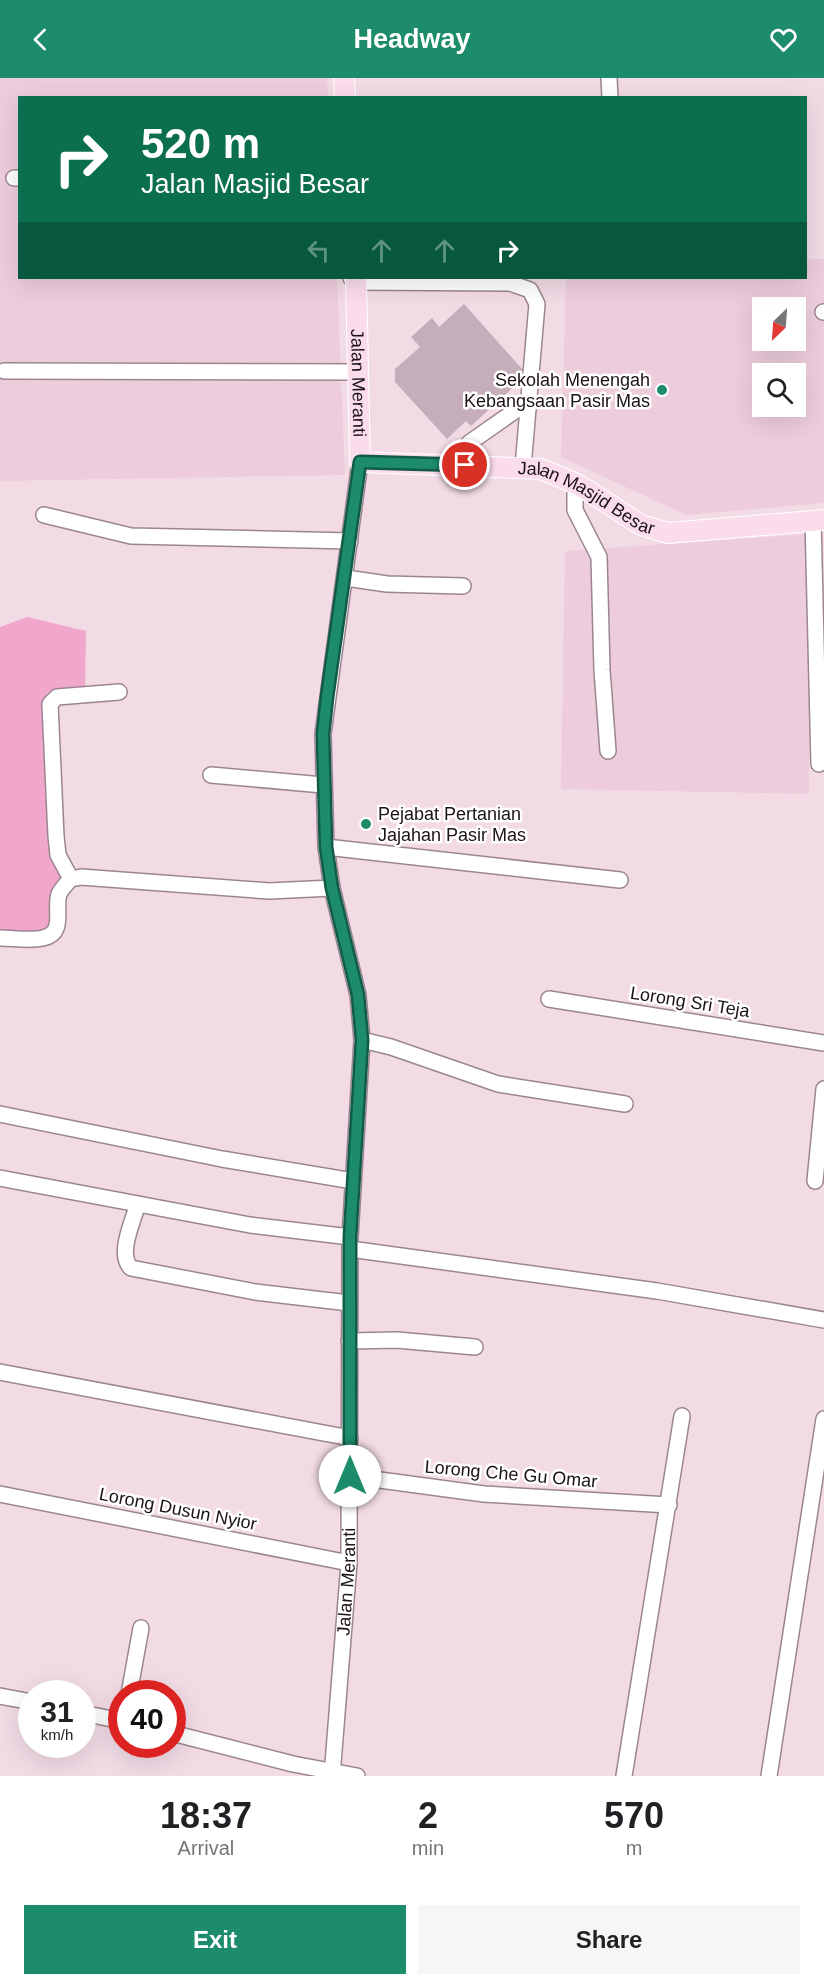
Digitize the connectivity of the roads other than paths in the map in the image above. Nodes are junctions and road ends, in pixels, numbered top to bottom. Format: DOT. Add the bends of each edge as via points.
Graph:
graph roads {
  1 [pos="344,78"];
  2 [pos="609,78"];
  3 [pos="345,96"];
  4 [pos="610,96"];
  5 [pos="354,279"];
  6 [pos="4,371"];
  7 [pos="360,372"];
  8 [pos="529,406"];
  9 [pos="360,462"];
  10 [pos="465,465"];
  11 [pos="523,467"];
  12 [pos="579,485"];
  13 [pos="44,515"];
  14 [pos="818,520"];
  15 [pos="350,541"];
  16 [pos="345,578"];
  17 [pos="463,585"];
  18 [pos="119,692"];
  19 [pos="608,751"];
  20 [pos="819,765"];
  21 [pos="211,775"];
  22 [pos="323,785"];
  23 [pos="326,847"];
  24 [pos="71,879"];
  25 [pos="620,880"];
  26 [pos="332,888"];
  27 [pos="0,938"];
  28 [pos="549,999"];
  29 [pos="362,1040"];
  30 [pos="824,1042"];
  31 [pos="824,1089"];
  32 [pos="625,1104"];
  33 [pos="0,1114"];
  34 [pos="0,1178"];
  35 [pos="353,1181"];
  36 [pos="815,1181"];
  37 [pos="137,1206"];
  38 [pos="350,1243"];
  39 [pos="349,1304"];
  40 [pos="824,1320"];
  41 [pos="349,1341"];
  42 [pos="475,1347"];
  43 [pos="0,1372"];
  44 [pos="682,1416"];
  45 [pos="824,1419"];
  46 [pos="350,1438"];
  47 [pos="350,1476"];
  48 [pos="0,1494"];
  49 [pos="669,1505"];
  50 [pos="349,1563"];
  51 [pos="141,1628"];
  52 [pos="132,1680"];
  53 [pos="0,1696"];
  54 [pos="18,1699"];
  55 [pos="186,1737"];
  56 [pos="332,1774"];
  57 [pos="357,1776"];
  58 [pos="624,1776"];
  59 [pos="769,1776"];
  1 -- 3 [label="main road"];
  2 -- 4 [label="street"];
  5 -- 7 [label="main road, Jalan Meranti"];
  5 -- 8 [label="street" via="510,283 530,290 537,304"];
  6 -- 7 [label="street"];
  7 -- 9 [label="main road, Jalan Meranti"];
  8 -- 10 [label="street" via="519,408 469,443"];
  8 -- 11 [label="street"];
  9 -- 10 [label="main road, Jalan Masjid Besar"];
  9 -- 15 [label="street, Jalan Meranti"];
  10 -- 11 [label="main road, Jalan Masjid Besar"];
  11 -- 12 [label="main road, Jalan Masjid Besar" via="541,469"];
  12 -- 14 [label="main road, Jalan Masjid Besar" via="642,525 668,533"];
  12 -- 19 [label="street" via="575,510 599,557"];
  13 -- 15 [label="street" via="131,536"];
  14 -- 20 [label="street"];
  15 -- 16 [label="street, Jalan Meranti"];
  16 -- 17 [label="street" via="387,584"];
  16 -- 22 [label="street, Jalan Meranti" via="323,734"];
  18 -- 24 [label="street" via="57,697 50,705 58,855"];
  21 -- 22 [label="street"];
  22 -- 23 [label="street, Jalan Meranti"];
  23 -- 25 [label="street"];
  23 -- 26 [label="street, Jalan Meranti"];
  24 -- 26 [label="street" via="269,891"];
  24 -- 27 [label="street" via="59,895 57,927 51,935 42,939"];
  26 -- 29 [label="street, Jalan Meranti" via="358,995"];
  28 -- 30 [label="street, Lorong Sri Teja"];
  29 -- 32 [label="street" via="498,1084"];
  29 -- 35 [label="street, Jalan Meranti"];
  31 -- 36 [label="street"];
  33 -- 35 [label="street"];
  34 -- 37 [label="street"];
  35 -- 38 [label="street, Jalan Meranti"];
  37 -- 38 [label="street"];
  37 -- 39 [label="street" via="127,1244 126,1258 131,1268 255,1292"];
  38 -- 39 [label="street, Jalan Meranti"];
  38 -- 40 [label="street"];
  39 -- 41 [label="street, Jalan Meranti"];
  41 -- 42 [label="street" via="397,1340"];
  41 -- 46 [label="street, Jalan Meranti"];
  43 -- 46 [label="street"];
  44 -- 49 [label="street"];
  45 -- 59 [label="street"];
  46 -- 47 [label="street, Jalan Meranti"];
  47 -- 49 [label="street, Lorong Che Gu Omar" via="484,1494"];
  47 -- 50 [label="street, Jalan Meranti"];
  48 -- 50 [label="street, Lorong Dusun Nyior"];
  49 -- 58 [label="street"];
  50 -- 56 [label="street, Jalan Meranti"];
  51 -- 52 [label="street"];
  53 -- 54 [label="street"];
  55 -- 56 [label="street"];
  56 -- 57 [label="street"];
}
